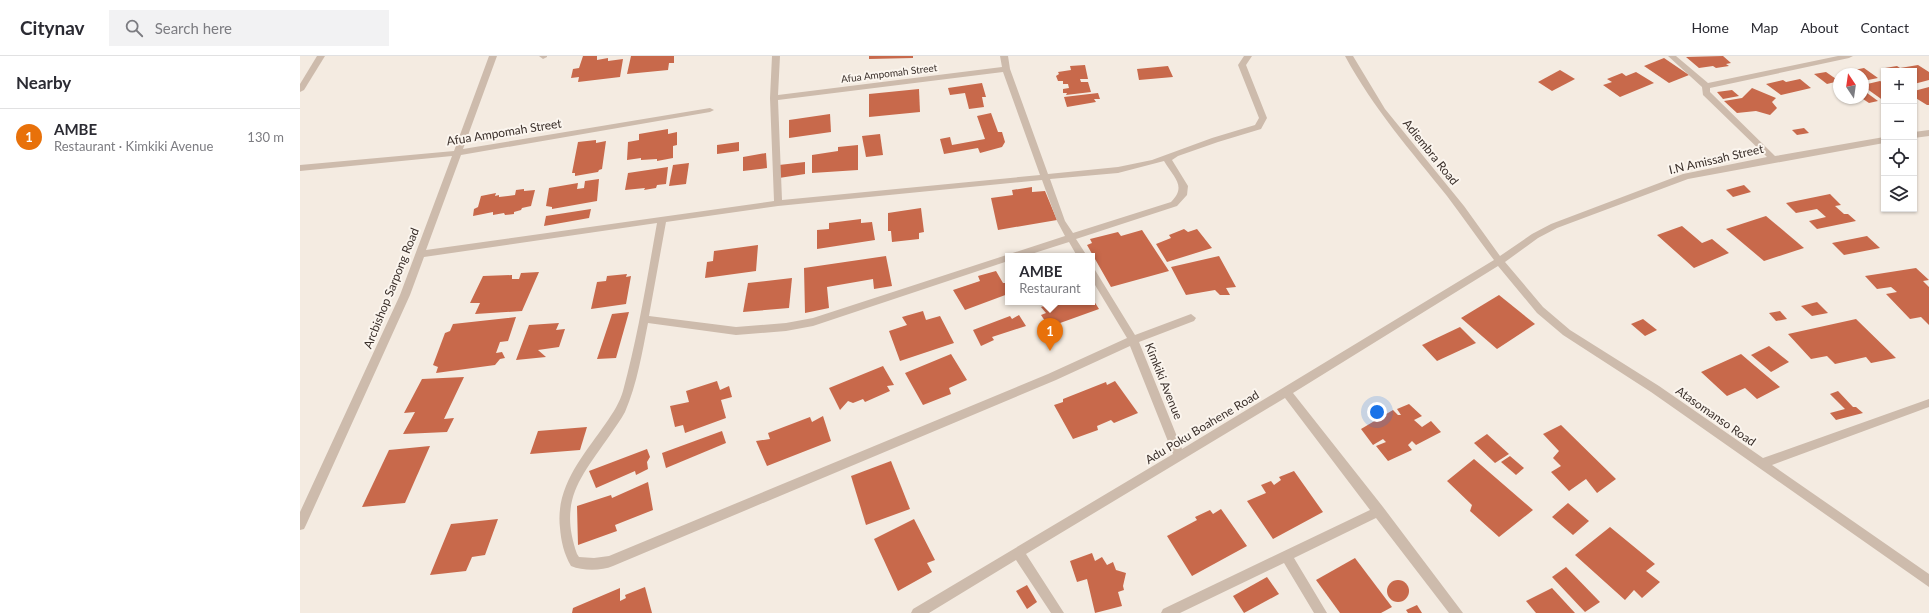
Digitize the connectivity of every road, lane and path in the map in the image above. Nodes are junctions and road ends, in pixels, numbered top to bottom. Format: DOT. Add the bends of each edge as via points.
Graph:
graph roads {
  1 [pos="321,56"];
  2 [pos="493,56"];
  3 [pos="776,56"];
  4 [pos="1004,56"];
  5 [pos="1248,56"];
  6 [pos="1349,56"];
  7 [pos="1672,56"];
  8 [pos="1849,56"];
  9 [pos="1006,69"];
  10 [pos="1706,86"];
  11 [pos="300,90"];
  12 [pos="774,98"];
  13 [pos="710,110"];
  14 [pos="1929,133"];
  15 [pos="1917,135"];
  16 [pos="1881,140"];
  17 [pos="457,153"];
  18 [pos="1180,153"];
  19 [pos="1773,158"];
  20 [pos="300,168"];
  21 [pos="1045,178"];
  22 [pos="778,203"];
  23 [pos="662,220"];
  24 [pos="1071,237"];
  25 [pos="1023,253"];
  26 [pos="1080,253"];
  27 [pos="420,254"];
  28 [pos="1005,259"];
  29 [pos="1498,262"];
  30 [pos="1095,277"];
  31 [pos="1191,318"];
  32 [pos="644,319"];
  33 [pos="1133,340"];
  34 [pos="1286,392"];
  35 [pos="1929,403"];
  36 [pos="1179,455"];
  37 [pos="1761,464"];
  38 [pos="1379,511"];
  39 [pos="300,525"];
  40 [pos="1018,553"];
  41 [pos="1286,556"];
  42 [pos="1929,581"];
  43 [pos="917,613"];
  44 [pos="1058,613"];
  45 [pos="1167,613"];
  46 [pos="1321,613"];
  47 [pos="1457,613"];
  1 -- 11 [label="street"];
  2 -- 17 [label="street, Arcbishop Sarpong Road"];
  3 -- 12 [label="street"];
  4 -- 9 [label="street"];
  5 -- 18 [label="street" via="1242,65 1264,118 1262,122 1252,130"];
  6 -- 29 [label="street, Adiembra Road" via="1356,72 1386,114 1451,196"];
  7 -- 10 [label="street"];
  8 -- 10 [label="street"];
  9 -- 12 [label="street, Afua Ampomah Street"];
  9 -- 21 [label="street"];
  10 -- 19 [label="street" via="1706,93"];
  12 -- 22 [label="street"];
  13 -- 17 [label="street, Afua Ampomah Street"];
  14 -- 15 [label="street"];
  16 -- 19 [label="street, I.N Amissah Street"];
  17 -- 20 [label="street, Afua Ampomah Street"];
  17 -- 27 [label="street, Arcbishop Sarpong Road"];
  18 -- 21 [label="street" via="1136,167"];
  18 -- 24 [label="street" via="1167,159 1184,186 1183,194 1174,204"];
  19 -- 29 [label="street, I.N Amissah Street" via="1686,176 1662,184 1554,226"];
  21 -- 22 [label="street"];
  21 -- 24 [label="street" via="1061,221"];
  22 -- 23 [label="street"];
  23 -- 27 [label="street"];
  23 -- 32 [label="street"];
  24 -- 25 [label="street"];
  24 -- 26 [label="street"];
  27 -- 39 [label="street, Arcbishop Sarpong Road" via="405,295"];
  28 -- 32 [label="street" via="813,322 786,327 723,330"];
  29 -- 34 [label="street, Adu Poku Boahene Road"];
  29 -- 37 [label="street, Atasomanso Road" via="1541,311 1575,338 1635,376"];
  30 -- 33 [label="street, Kimkiki Avenue"];
  31 -- 33 [label="street"];
  32 -- 33 [label="street" via="628,392 619,412 568,490 563,517 571,555 575,562 609,562 1052,377"];
  33 -- 36 [label="street, Kimkiki Avenue"];
  34 -- 36 [label="street, Adu Poku Boahene Road"];
  34 -- 38 [label="street"];
  35 -- 37 [label="street"];
  36 -- 40 [label="street, Adu Poku Boahene Road"];
  37 -- 42 [label="street, Atasomanso Road"];
  38 -- 41 [label="street"];
  38 -- 47 [label="street"];
  40 -- 43 [label="street, Adu Poku Boahene Road"];
  40 -- 44 [label="street"];
  41 -- 45 [label="street"];
  41 -- 46 [label="street"];
}
